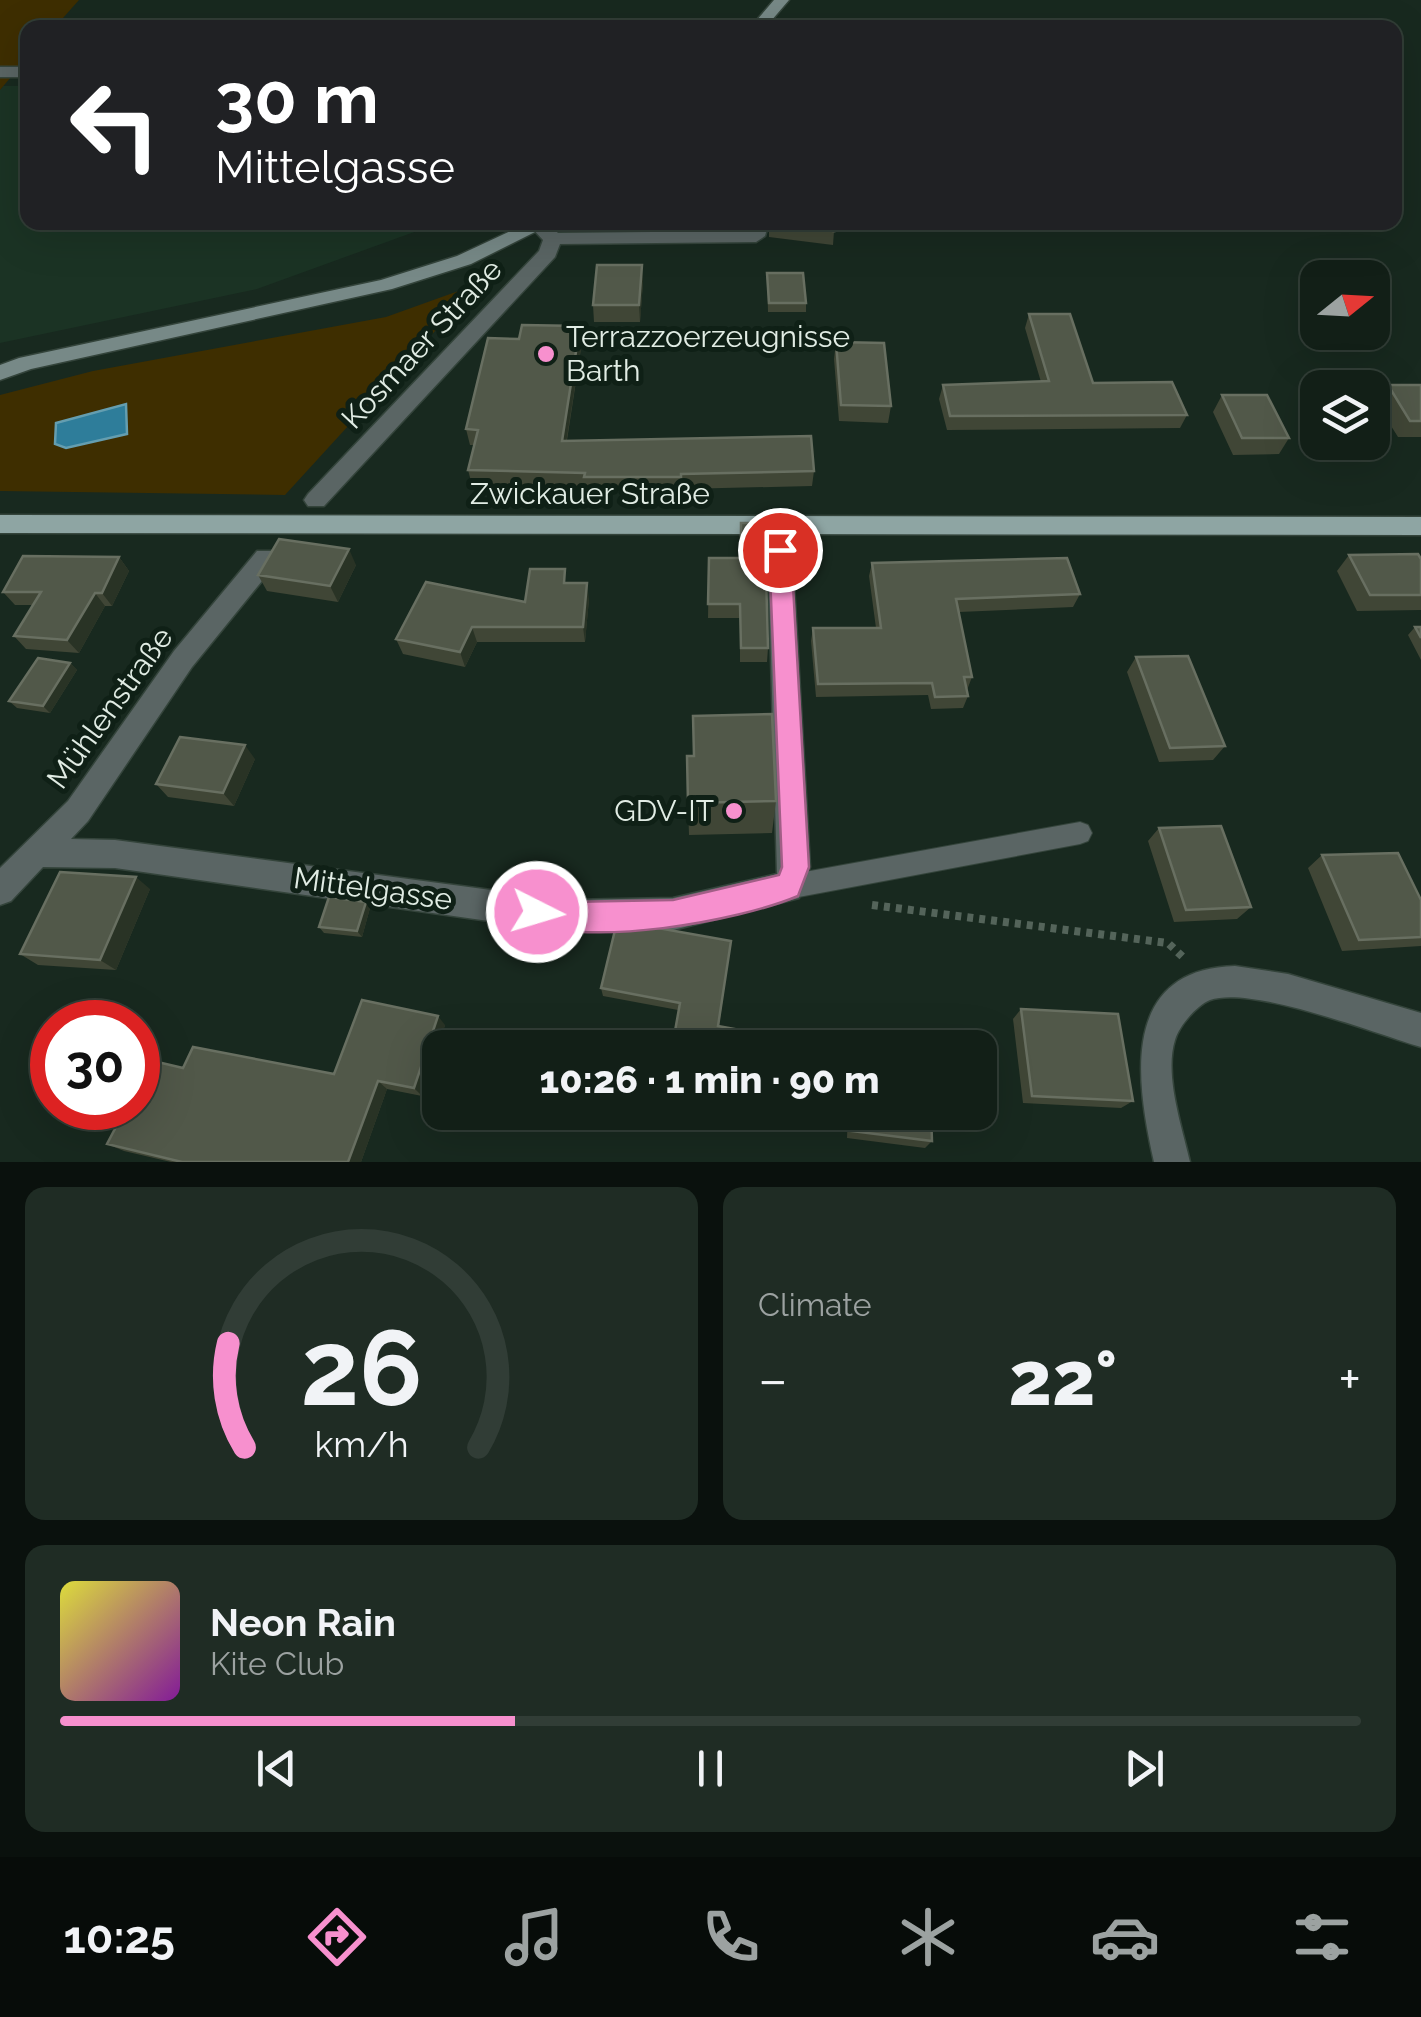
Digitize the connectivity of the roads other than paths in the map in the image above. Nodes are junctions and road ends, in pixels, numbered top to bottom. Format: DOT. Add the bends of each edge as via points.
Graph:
graph roads {
  1 [pos="782,0"];
  2 [pos="764,20"];
  3 [pos="543,230"];
  4 [pos="546,230"];
  5 [pos="576,230"];
  6 [pos="758,230"];
  7 [pos="0,373"];
  8 [pos="316,500"];
  9 [pos="0,524"];
  10 [pos="1421,526"];
  11 [pos="780,550"];
  12 [pos="266,558"];
  13 [pos="1080,833"];
  14 [pos="36,853"];
  15 [pos="788,887"];
  16 [pos="0,890"];
  17 [pos="1421,1030"];
  18 [pos="1172,1162"];
  1 -- 2 [label="main road"];
  3 -- 7 [label="main road" via="385,285"];
  4 -- 8 [label="street, Kosmaer Straße" via="548,254"];
  5 -- 6 [label="street" via="756,236"];
  9 -- 10 [label="main road, Zwickauer Straße"];
  11 -- 15 [label="street" via="796,867"];
  12 -- 14 [label="street, Mühlenstraße" via="183,659 78,811"];
  13 -- 15 [label="lane"];
  14 -- 15 [label="street, Mittelgasse" via="114,854 566,916 673,914"];
  14 -- 16 [label="street, Mühlenstraße"];
  17 -- 18 [label="street" via="1273,988 1210,983 1184,998 1159,1034 1158,1106"];
}
